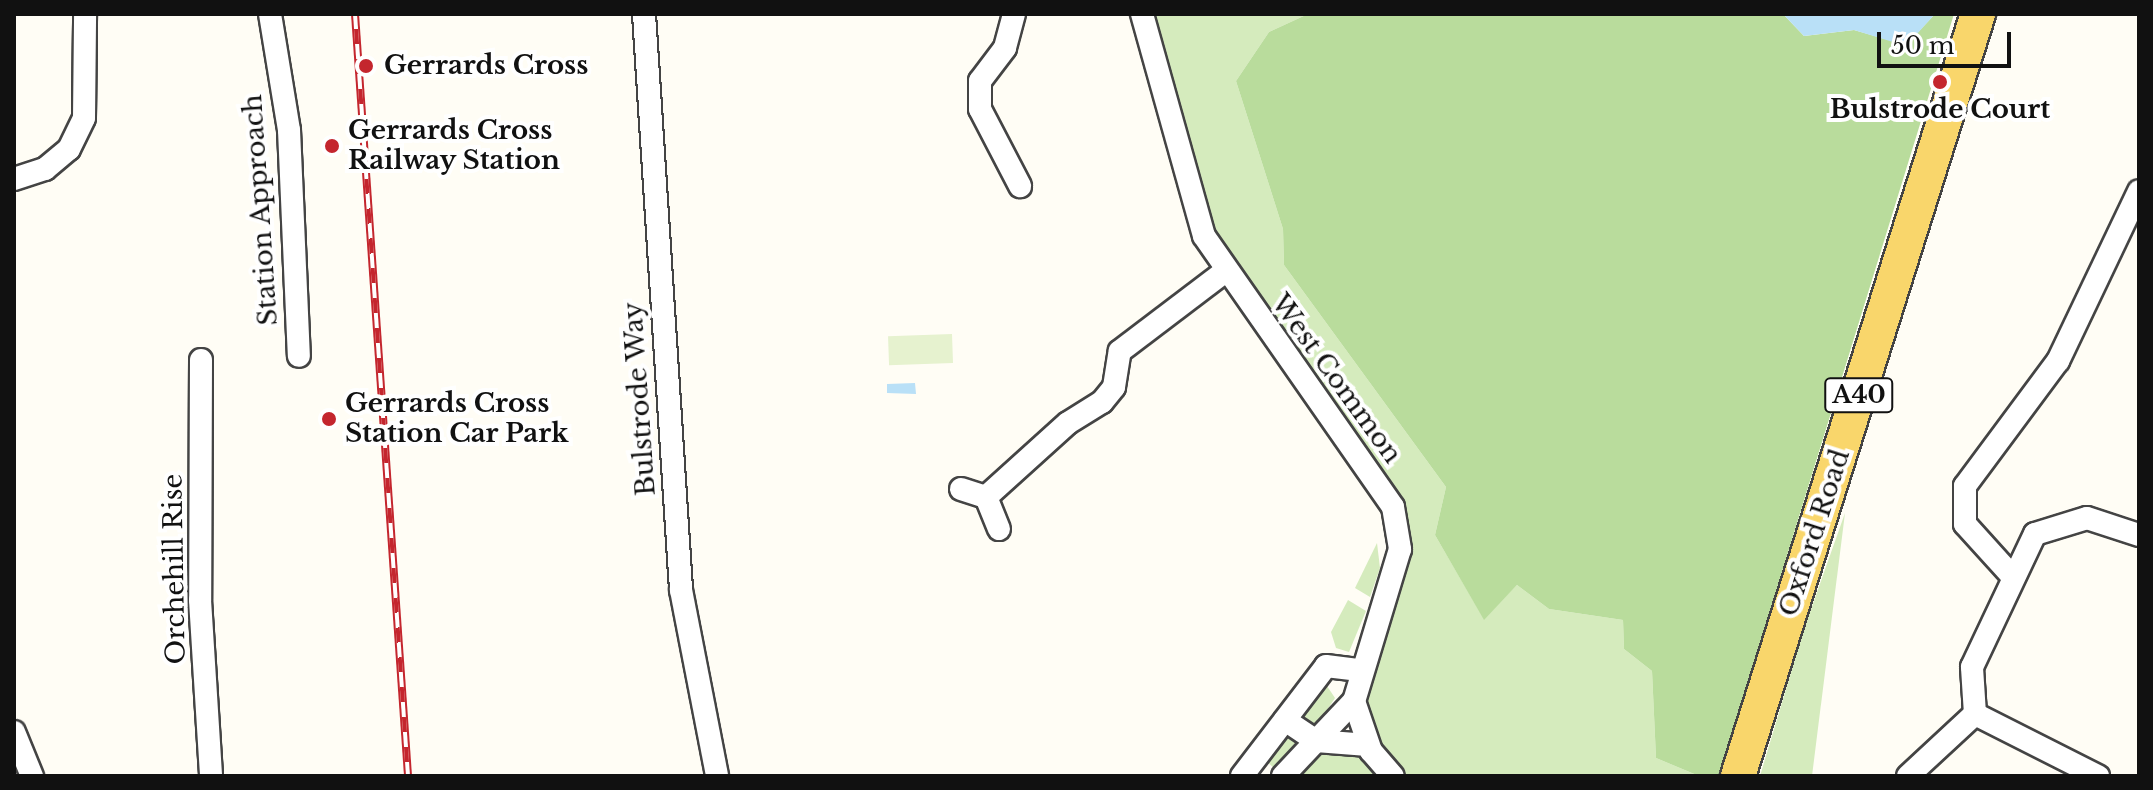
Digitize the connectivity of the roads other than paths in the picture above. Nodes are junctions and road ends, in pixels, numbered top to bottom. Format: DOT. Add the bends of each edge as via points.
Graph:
graph roads {
  1 [pos="85,14"];
  2 [pos="270,14"];
  3 [pos="644,14"];
  4 [pos="1014,14"];
  5 [pos="1142,14"];
  6 [pos="1978,14"];
  7 [pos="14,179"];
  8 [pos="1020,186"];
  9 [pos="2139,191"];
  10 [pos="1224,272"];
  11 [pos="299,356"];
  12 [pos="201,360"];
  13 [pos="961,489"];
  14 [pos="986,497"];
  15 [pos="999,529"];
  16 [pos="2139,535"];
  17 [pos="2012,576"];
  18 [pos="1360,670"];
  19 [pos="1354,701"];
  20 [pos="1975,714"];
  21 [pos="1285,720"];
  22 [pos="14,732"];
  23 [pos="1316,741"];
  24 [pos="1368,745"];
  25 [pos="1249,767"];
  26 [pos="32,776"];
  27 [pos="211,776"];
  28 [pos="717,776"];
  29 [pos="1281,776"];
  30 [pos="1393,776"];
  31 [pos="1738,776"];
  32 [pos="1908,776"];
  33 [pos="2098,776"];
  1 -- 7 [label="street" via="84,118 69,149 45,169"];
  2 -- 11 [label="street, Station Approach" via="289,130"];
  3 -- 28 [label="street, Bulstrode Way" via="681,590"];
  4 -- 8 [label="street" via="1005,48 980,81 980,109"];
  5 -- 10 [label="street, West Common" via="1204,236"];
  6 -- 31 [label="main road, Oxford Road / A40"];
  9 -- 17 [label="street" via="2058,361 1965,486 1965,524 1981,550"];
  10 -- 14 [label="street" via="1120,351 1114,387 1102,402"];
  10 -- 18 [label="street, West Common" via="1393,507 1400,549"];
  12 -- 27 [label="street, Orchehill Rise" via="200,600"];
  13 -- 14 [label="street"];
  14 -- 15 [label="street"];
  16 -- 17 [label="street" via="2087,518 2054,523 2035,534"];
  17 -- 20 [label="street" via="1972,667"];
  18 -- 19 [label="street, West Common"];
  18 -- 21 [label="street" via="1326,666"];
  19 -- 23 [label="street"];
  19 -- 24 [label="street, West Common"];
  20 -- 32 [label="street"];
  20 -- 33 [label="street"];
  21 -- 23 [label="street"];
  21 -- 25 [label="street"];
  22 -- 26 [label="street"];
  23 -- 24 [label="street"];
  23 -- 29 [label="street"];
  24 -- 30 [label="street, West Common"];
  25 -- 29 [label="street"];
}
